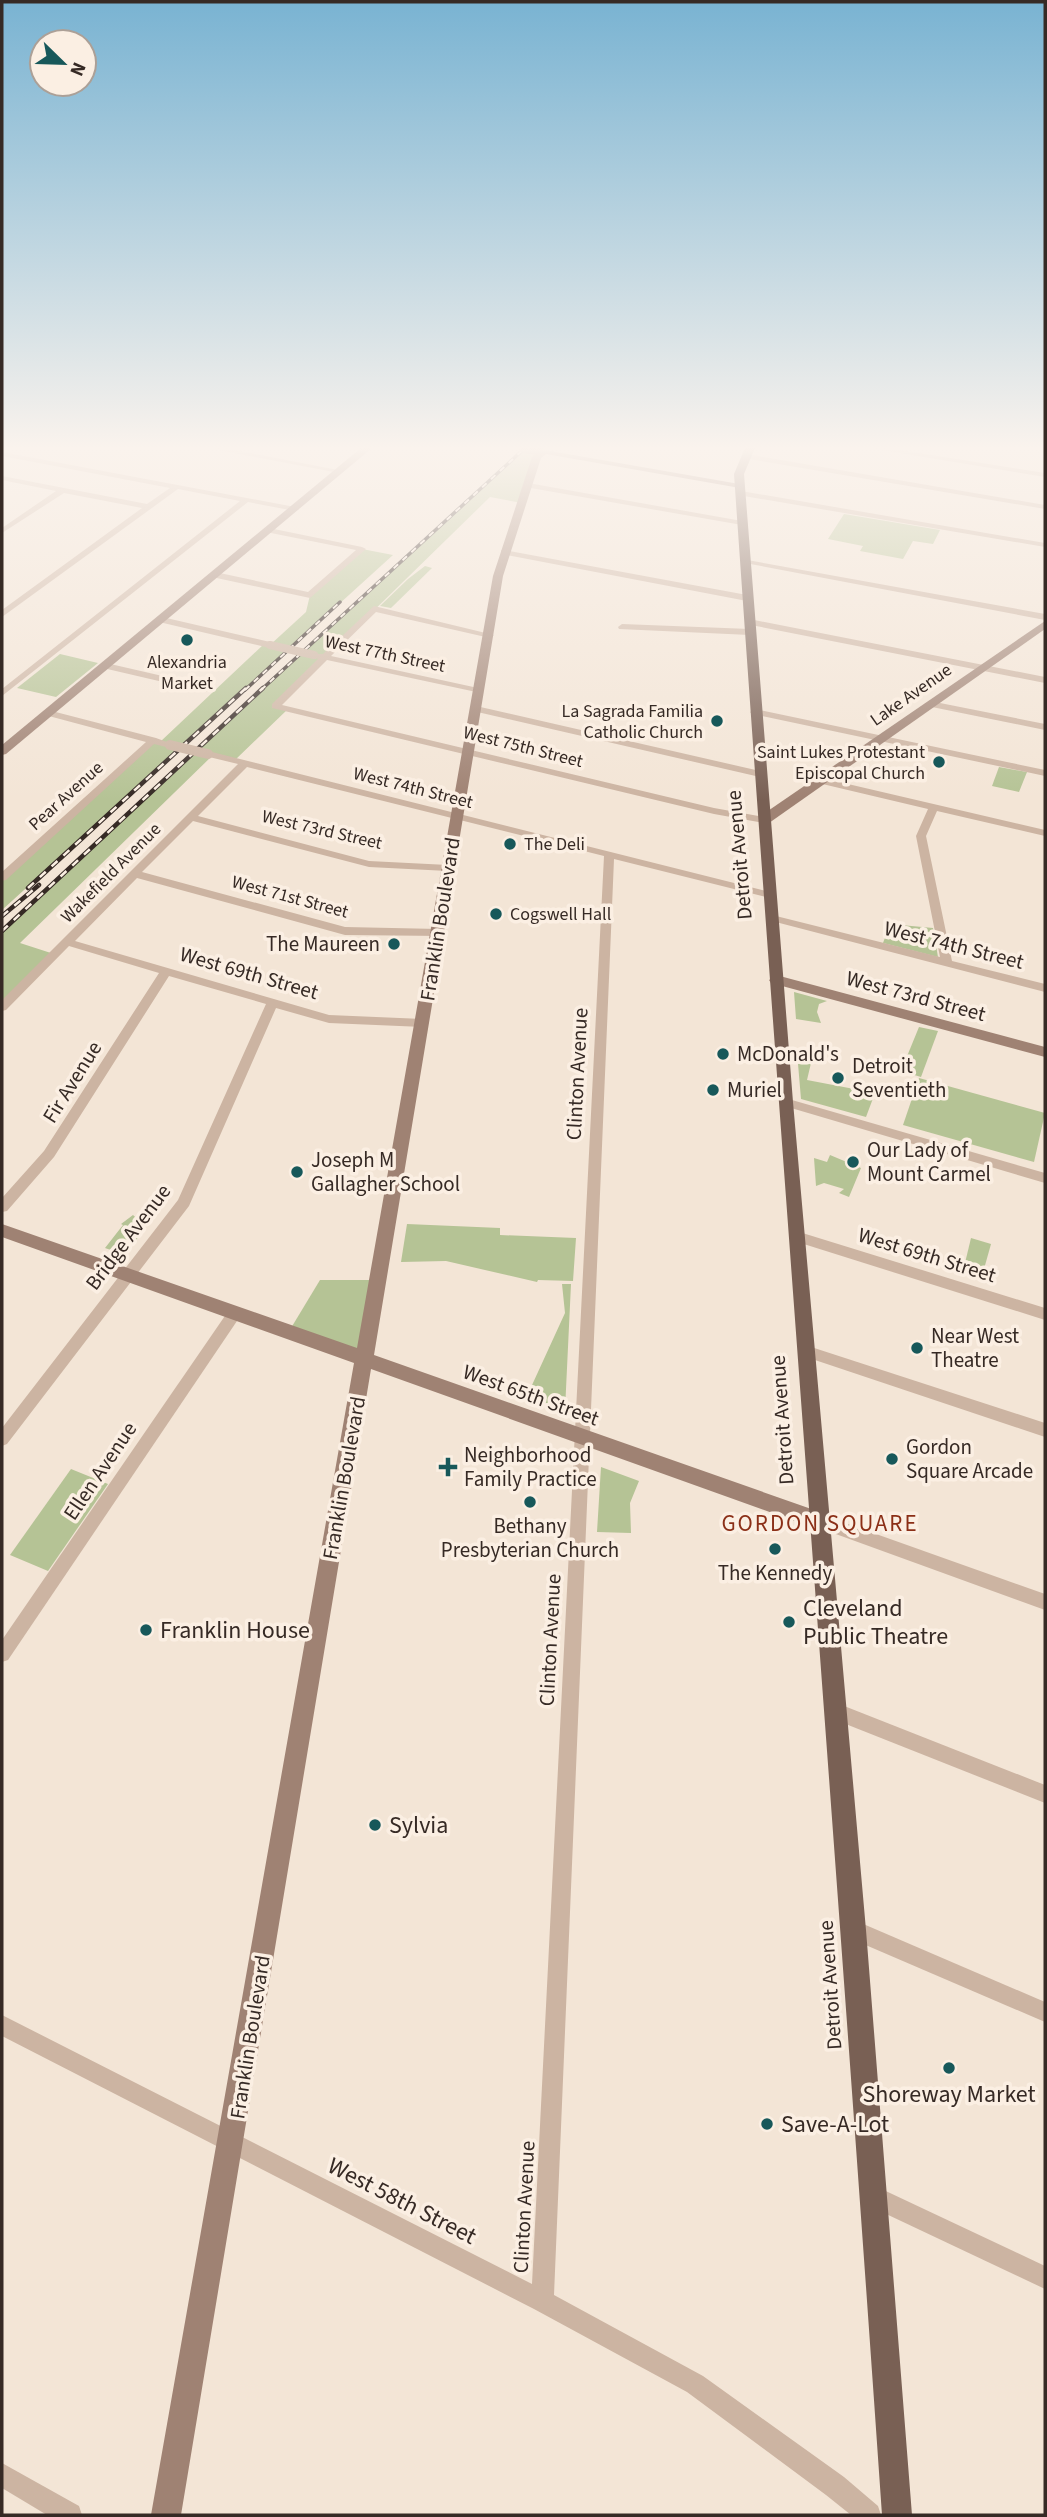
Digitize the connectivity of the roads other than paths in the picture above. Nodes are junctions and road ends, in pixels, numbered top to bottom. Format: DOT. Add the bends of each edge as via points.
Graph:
graph roads {
  1 [pos="69,565"];
  2 [pos="163,565"];
  3 [pos="226,565"];
  4 [pos="343,565"];
  5 [pos="502,565"];
  6 [pos="575,565"];
  7 [pos="745,565"];
  8 [pos="769,565"];
  9 [pos="215,575"];
  10 [pos="747,598"];
  11 [pos="2,614"];
  12 [pos="1045,617"];
  13 [pos="162,620"];
  14 [pos="1045,624"];
  15 [pos="622,627"];
  16 [pos="750,627"];
  17 [pos="490,635"];
  18 [pos="319,656"];
  19 [pos="106,666"];
  20 [pos="981,668"];
  21 [pos="1045,680"];
  22 [pos="206,689"];
  23 [pos="478,691"];
  24 [pos="2,693"];
  25 [pos="930,704"];
  26 [pos="476,709"];
  27 [pos="755,712"];
  28 [pos="48,713"];
  29 [pos="1045,727"];
  30 [pos="878,738"];
  31 [pos="153,740"];
  32 [pos="2,751"];
  33 [pos="468,752"];
  34 [pos="245,763"];
  35 [pos="1045,773"];
  36 [pos="760,774"];
  37 [pos="818,780"];
  38 [pos="933,808"];
  39 [pos="190,817"];
  40 [pos="456,817"];
  41 [pos="764,820"];
  42 [pos="1045,833"];
  43 [pos="610,856"];
  44 [pos="448,868"];
  45 [pos="135,874"];
  46 [pos="2,878"];
  47 [pos="770,895"];
  48 [pos="772,918"];
  49 [pos="439,933"];
  50 [pos="67,942"];
  51 [pos="947,963"];
  52 [pos="166,971"];
  53 [pos="776,980"];
  54 [pos="1045,988"];
  55 [pos="274,1002"];
  56 [pos="2,1007"];
  57 [pos="423,1023"];
  58 [pos="1045,1052"];
  59 [pos="785,1102"];
  60 [pos="1045,1178"];
  61 [pos="2,1207"];
  62 [pos="2,1230"];
  63 [pos="796,1236"];
  64 [pos="128,1274"];
  65 [pos="234,1314"];
  66 [pos="1045,1314"];
  67 [pos="805,1351"];
  68 [pos="365,1360"];
  69 [pos="1045,1430"];
  70 [pos="583,1437"];
  71 [pos="2,1439"];
  72 [pos="817,1520"];
  73 [pos="1045,1602"];
  74 [pos="2,1654"];
  75 [pos="834,1711"];
  76 [pos="1045,1794"];
  77 [pos="854,1930"];
  78 [pos="1045,2012"];
  79 [pos="2,2025"];
  80 [pos="232,2143"];
  81 [pos="873,2196"];
  82 [pos="1045,2278"];
  83 [pos="542,2301"];
  84 [pos="2,2475"];
  85 [pos="70,2515"];
  86 [pos="166,2515"];
  87 [pos="869,2515"];
  88 [pos="897,2515"];
  1 -- 11 [label="street"];
  2 -- 24 [label="street"];
  3 -- 9 [label="street"];
  4 -- 9 [label="street" via="310,595"];
  5 -- 17 [label="street, Franklin Boulevard"];
  6 -- 10 [label="street"];
  7 -- 10 [label="main road, Detroit Avenue"];
  8 -- 12 [label="street"];
  9 -- 13 [label="street"];
  10 -- 16 [label="main road, Detroit Avenue"];
  13 -- 18 [label="street, West 77th Street, bridge"];
  13 -- 19 [label="street"];
  14 -- 20 [label="street, Lake Avenue"];
  15 -- 16 [label="street"];
  16 -- 20 [label="street"];
  16 -- 27 [label="main road, Detroit Avenue"];
  17 -- 18 [label="street" via="374,609"];
  17 -- 23 [label="street, Franklin Boulevard"];
  18 -- 23 [label="street, West 77th Street"];
  18 -- 33 [label="street, West 75th Street" via="275,706"];
  19 -- 22 [label="street"];
  19 -- 28 [label="street"];
  20 -- 21 [label="street"];
  20 -- 25 [label="street, Lake Avenue"];
  23 -- 26 [label="street, Franklin Boulevard"];
  25 -- 29 [label="street"];
  25 -- 30 [label="street, Lake Avenue"];
  26 -- 33 [label="street, Franklin Boulevard"];
  26 -- 36 [label="street"];
  27 -- 30 [label="street"];
  27 -- 36 [label="main road, Detroit Avenue"];
  28 -- 31 [label="street, West 74th Street"];
  28 -- 32 [label="street"];
  30 -- 35 [label="street"];
  30 -- 37 [label="street, Lake Avenue"];
  31 -- 34 [label="street, West 74th Street, bridge"];
  31 -- 46 [label="street, Pear Avenue"];
  33 -- 40 [label="street, Franklin Boulevard"];
  33 -- 41 [label="street, West 75th Street"];
  34 -- 39 [label="street, Wakefield Avenue"];
  34 -- 40 [label="street, West 74th Street"];
  36 -- 41 [label="main road, Detroit Avenue"];
  37 -- 38 [label="street"];
  37 -- 41 [label="street, Lake Avenue"];
  38 -- 42 [label="street"];
  38 -- 51 [label="street" via="921,836"];
  39 -- 44 [label="street, West 73rd Street" via="369,864"];
  39 -- 45 [label="street, Wakefield Avenue"];
  40 -- 43 [label="street, West 74th Street"];
  40 -- 44 [label="street, Franklin Boulevard"];
  41 -- 47 [label="main road, Detroit Avenue"];
  43 -- 47 [label="street, West 74th Street"];
  43 -- 70 [label="street, Clinton Avenue"];
  44 -- 49 [label="street, Franklin Boulevard"];
  45 -- 49 [label="street, West 71st Street" via="345,931"];
  45 -- 50 [label="street, Wakefield Avenue"];
  47 -- 48 [label="main road, Detroit Avenue"];
  48 -- 51 [label="street, West 74th Street"];
  48 -- 53 [label="main road, Detroit Avenue"];
  49 -- 57 [label="street, Franklin Boulevard"];
  50 -- 52 [label="street, West 69th Street"];
  50 -- 56 [label="street, Wakefield Avenue"];
  51 -- 54 [label="street, West 74th Street"];
  52 -- 55 [label="street, West 69th Street"];
  52 -- 61 [label="street, Fir Avenue" via="49,1154"];
  53 -- 58 [label="street, West 73rd Street"];
  53 -- 59 [label="main road, Detroit Avenue"];
  55 -- 57 [label="street, West 69th Street" via="329,1019"];
  55 -- 64 [label="street, Bridge Avenue" via="184,1202"];
  57 -- 68 [label="street, Franklin Boulevard"];
  59 -- 60 [label="street"];
  59 -- 63 [label="main road, Detroit Avenue"];
  62 -- 64 [label="street, West 65th Street"];
  63 -- 66 [label="street, West 69th Street"];
  63 -- 67 [label="main road, Detroit Avenue"];
  64 -- 65 [label="street, West 65th Street"];
  64 -- 71 [label="street, Bridge Avenue"];
  65 -- 68 [label="street, West 65th Street"];
  65 -- 74 [label="street, Ellen Avenue"];
  67 -- 69 [label="street"];
  67 -- 72 [label="main road, Detroit Avenue"];
  68 -- 70 [label="street, West 65th Street"];
  68 -- 80 [label="street, Franklin Boulevard"];
  70 -- 72 [label="street, West 65th Street"];
  70 -- 83 [label="street, Clinton Avenue"];
  72 -- 73 [label="street, West 65th Street"];
  72 -- 75 [label="main road, Detroit Avenue"];
  75 -- 76 [label="street"];
  75 -- 77 [label="main road, Detroit Avenue"];
  77 -- 78 [label="street"];
  77 -- 81 [label="main road, Detroit Avenue"];
  79 -- 80 [label="street, West 58th Street"];
  80 -- 83 [label="street, West 58th Street"];
  80 -- 86 [label="street, Franklin Boulevard"];
  81 -- 82 [label="street"];
  81 -- 88 [label="main road, Detroit Avenue"];
  83 -- 87 [label="street, West 58th Street" via="695,2384"];
  84 -- 85 [label="street"];
}
